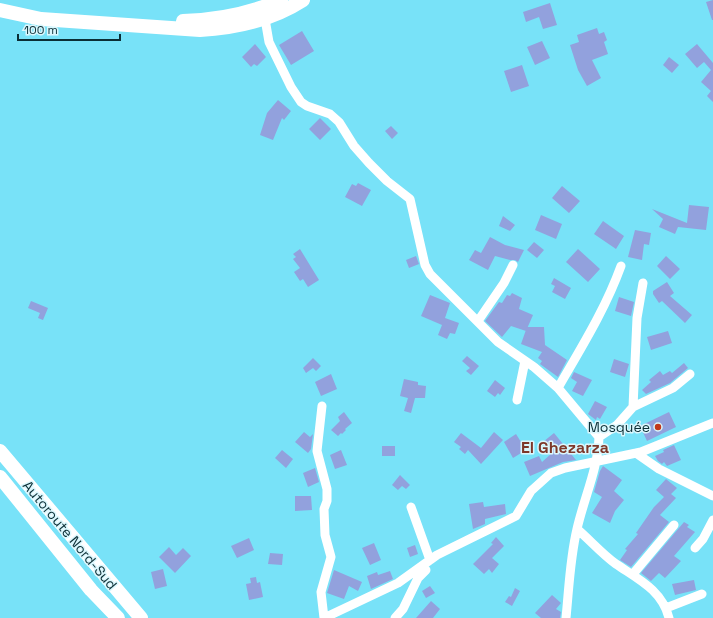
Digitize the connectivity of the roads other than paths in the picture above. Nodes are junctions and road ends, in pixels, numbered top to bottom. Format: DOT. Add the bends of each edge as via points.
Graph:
graph roads {
  1 [pos="281,0"];
  2 [pos="303,0"];
  3 [pos="0,1"];
  4 [pos="266,8"];
  5 [pos="0,10"];
  6 [pos="513,265"];
  7 [pos="621,266"];
  8 [pos="643,283"];
  9 [pos="478,321"];
  10 [pos="525,361"];
  11 [pos="690,374"];
  12 [pos="558,388"];
  13 [pos="517,400"];
  14 [pos="322,406"];
  15 [pos="633,407"];
  16 [pos="713,423"];
  17 [pos="599,437"];
  18 [pos="0,451"];
  19 [pos="636,453"];
  20 [pos="597,461"];
  21 [pos="0,477"];
  22 [pos="713,496"];
  23 [pos="411,507"];
  24 [pos="713,520"];
  25 [pos="674,525"];
  26 [pos="577,529"];
  27 [pos="695,548"];
  28 [pos="433,558"];
  29 [pos="633,574"];
  30 [pos="702,594"];
  31 [pos="666,608"];
  32 [pos="118,618"];
  33 [pos="141,618"];
  34 [pos="324,618"];
  35 [pos="395,618"];
  36 [pos="566,618"];
  37 [pos="669,618"];
  1 -- 4 [label="highway"];
  2 -- 4 [label="highway"];
  3 -- 4 [label="highway" via="42,10 176,21 222,18"];
  4 -- 5 [label="highway" via="225,29 200,30 41,19"];
  4 -- 9 [label="street" via="269,42 290,87 307,106 330,114 339,122 354,146 369,163 410,199 425,265 442,288"];
  6 -- 9 [label="street"];
  7 -- 12 [label="street" via="593,329"];
  8 -- 15 [label="street" via="637,325"];
  9 -- 10 [label="street" via="498,342"];
  10 -- 12 [label="street"];
  10 -- 13 [label="street"];
  11 -- 15 [label="street" via="673,388"];
  12 -- 17 [label="street"];
  14 -- 34 [label="street" via="317,451 327,489 324,509 325,535 331,557 321,592"];
  15 -- 17 [label="street" via="617,426"];
  16 -- 19 [label="street"];
  17 -- 20 [label="street"];
  18 -- 33 [label="highway, Autoroute Nord-Sud"];
  19 -- 20 [label="street"];
  19 -- 22 [label="street" via="659,469"];
  20 -- 26 [label="street"];
  20 -- 28 [label="street" via="551,472 532,491 516,516"];
  21 -- 32 [label="highway, Autoroute Nord-Sud" via="91,590"];
  23 -- 28 [label="street"];
  24 -- 27 [label="street"];
  25 -- 29 [label="street"];
  26 -- 29 [label="street" via="616,564"];
  26 -- 36 [label="street"];
  28 -- 34 [label="street" via="398,583"];
  28 -- 35 [label="street" via="432,564 418,578 403,609"];
  29 -- 31 [label="street" via="659,596"];
  30 -- 31 [label="street"];
  31 -- 37 [label="street"];
}
